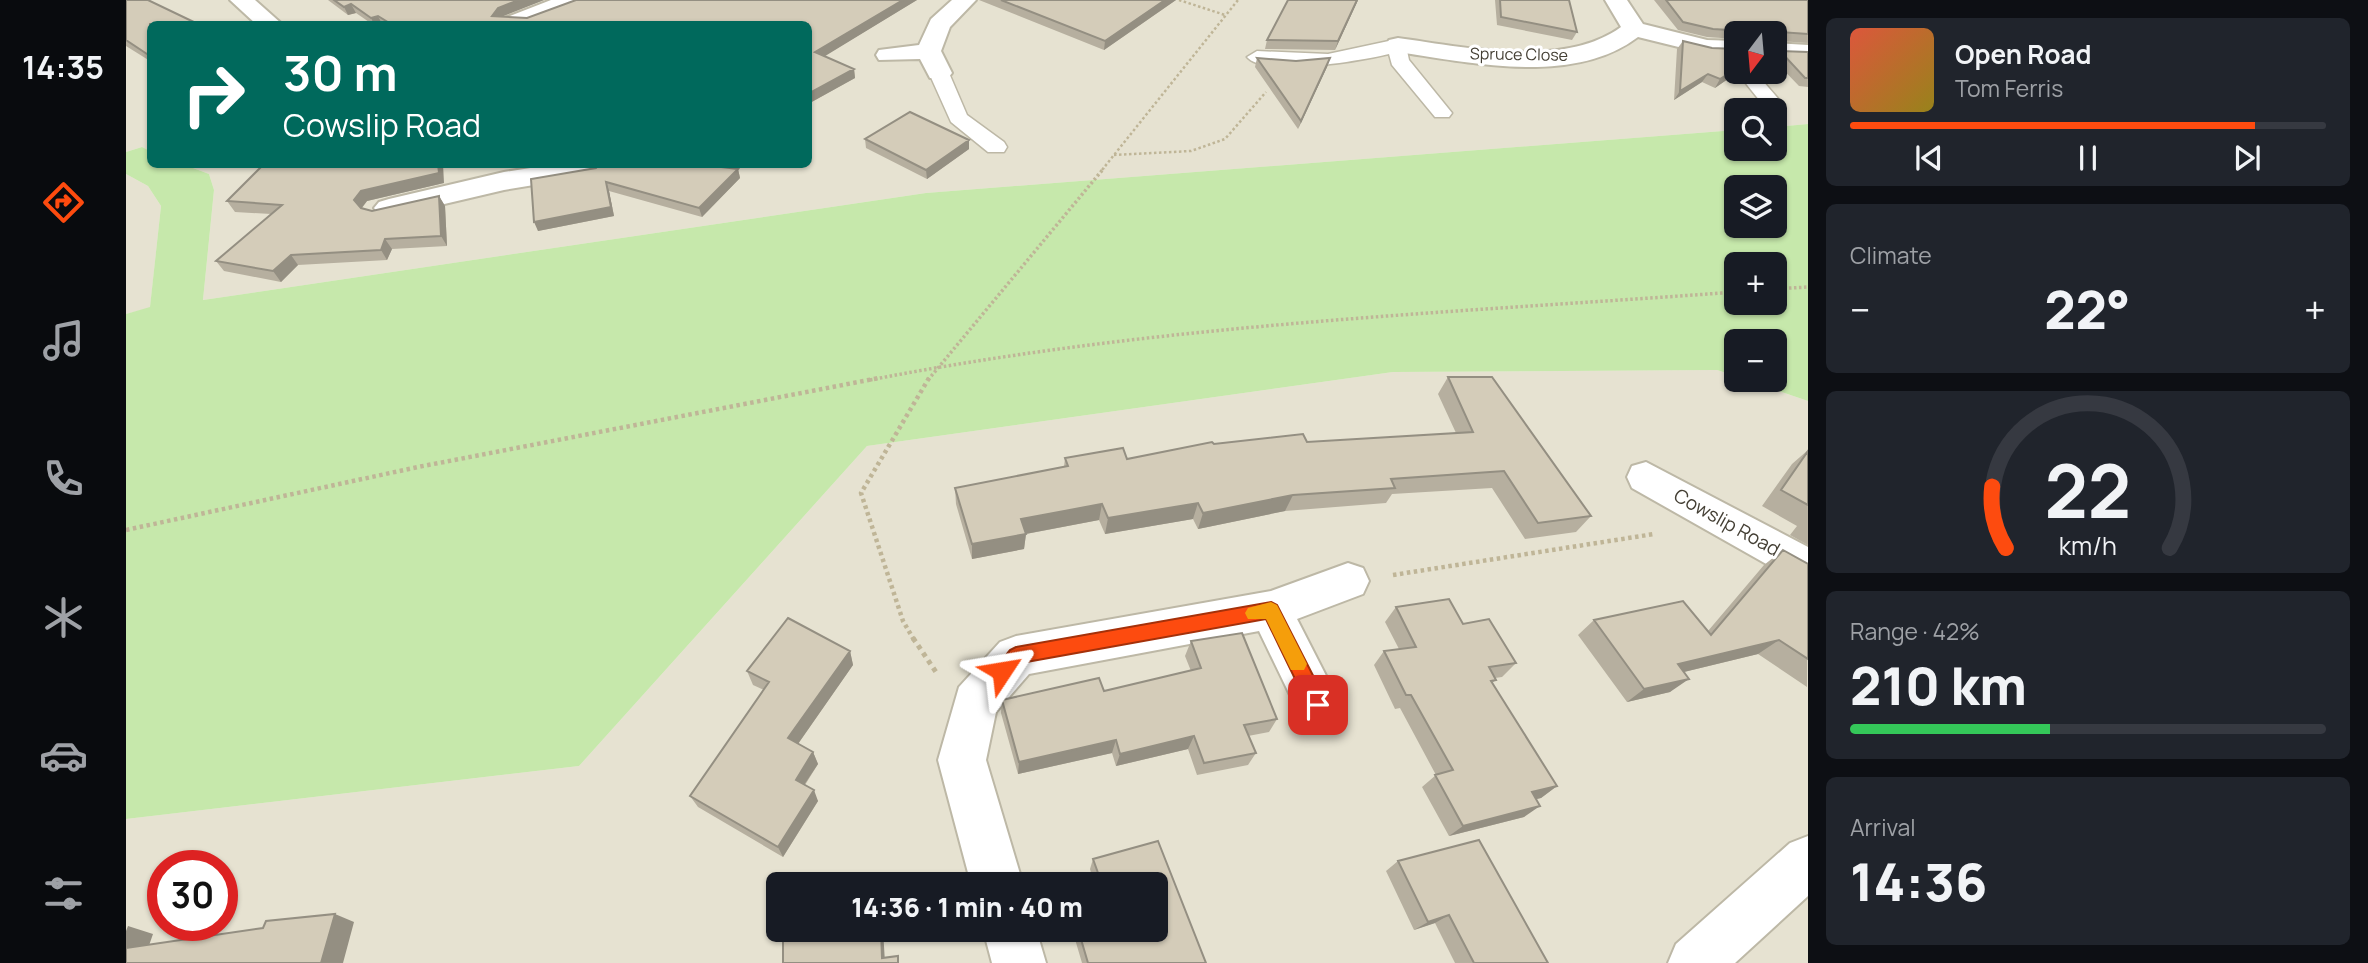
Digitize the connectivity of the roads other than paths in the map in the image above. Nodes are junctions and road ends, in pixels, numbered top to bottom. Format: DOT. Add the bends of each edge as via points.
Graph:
graph roads {
  1 [pos="241,0"];
  2 [pos="572,0"];
  3 [pos="965,0"];
  4 [pos="1616,0"];
  5 [pos="266,21"];
  6 [pos="518,21"];
  7 [pos="1634,29"];
  8 [pos="1398,45"];
  9 [pos="929,51"];
  10 [pos="1724,51"];
  11 [pos="1787,51"];
  12 [pos="1808,52"];
  13 [pos="888,55"];
  14 [pos="1257,57"];
  15 [pos="939,73"];
  16 [pos="1755,84"];
  17 [pos="1768,98"];
  18 [pos="1441,113"];
  19 [pos="996,147"];
  20 [pos="589,168"];
  21 [pos="500,173"];
  22 [pos="378,210"];
  23 [pos="1646,477"];
  24 [pos="1808,566"];
  25 [pos="1348,581"];
  26 [pos="1271,610"];
  27 [pos="1318,705"];
  28 [pos="1808,862"];
  29 [pos="994,872"];
  30 [pos="1013,942"];
  31 [pos="1019,963"];
  32 [pos="1695,963"];
  1 -- 5 [label="street"];
  2 -- 6 [label="street"];
  3 -- 9 [label="street" via="939,24"];
  4 -- 7 [label="street"];
  7 -- 8 [label="street, Spruce Close" via="1617,43 1583,55 1467,54"];
  7 -- 10 [label="street"];
  8 -- 14 [label="lane" via="1335,61 1286,62"];
  8 -- 18 [label="lane" via="1399,61"];
  9 -- 13 [label="street"];
  9 -- 15 [label="street"];
  11 -- 12 [label="street"];
  15 -- 19 [label="lane" via="958,118"];
  16 -- 17 [label="lane"];
  20 -- 21 [label="street"];
  21 -- 22 [label="street"];
  23 -- 24 [label="street, Cowslip Road"];
  25 -- 26 [label="street"];
  26 -- 27 [label="street"];
  26 -- 29 [label="street" via="1016,656 975,702 962,760"];
  28 -- 32 [label="street"];
  30 -- 31 [label="street"];
}
